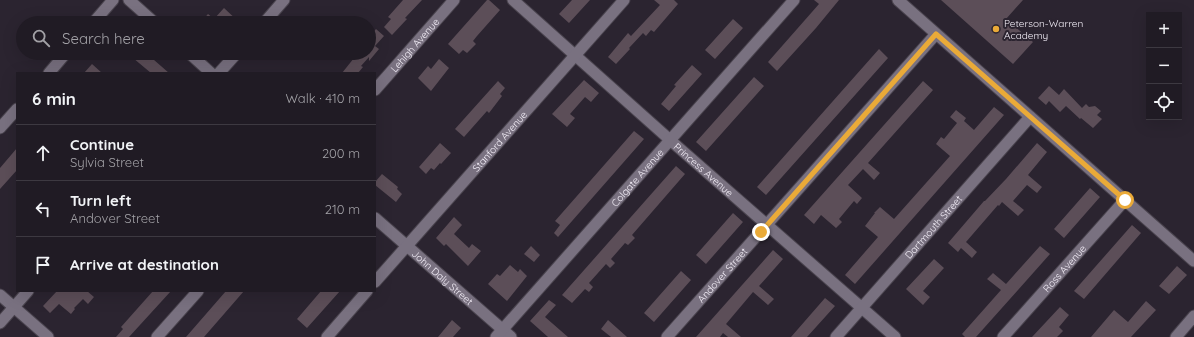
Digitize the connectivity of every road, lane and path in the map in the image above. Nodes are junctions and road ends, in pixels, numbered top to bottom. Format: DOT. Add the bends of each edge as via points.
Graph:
graph roads {
  1 [pos="113,0"];
  2 [pos="129,0"];
  3 [pos="284,0"];
  4 [pos="454,0"];
  5 [pos="513,0"];
  6 [pos="624,0"];
  7 [pos="794,0"];
  8 [pos="898,0"];
  9 [pos="99,16"];
  10 [pos="147,16"];
  11 [pos="270,16"];
  12 [pos="936,34"];
  13 [pos="576,55"];
  14 [pos="60,60"];
  15 [pos="197,60"];
  16 [pos="231,60"];
  17 [pos="50,72"];
  18 [pos="210,72"];
  19 [pos="221,72"];
  20 [pos="376,89"];
  21 [pos="16,110"];
  22 [pos="1030,117"];
  23 [pos="0,128"];
  24 [pos="670,140"];
  25 [pos="1125,200"];
  26 [pos="376,219"];
  27 [pos="767,224"];
  28 [pos="407,246"];
  29 [pos="1194,261"];
  30 [pos="376,281"];
  31 [pos="27,292"];
  32 [pos="197,292"];
  33 [pos="366,292"];
  34 [pos="0,295"];
  35 [pos="14,307"];
  36 [pos="862,308"];
  37 [pos="1194,316"];
  38 [pos="0,323"];
  39 [pos="503,335"];
  40 [pos="48,337"];
  41 [pos="157,337"];
  42 [pos="326,337"];
  43 [pos="667,337"];
  44 [pos="836,337"];
  45 [pos="895,337"];
  46 [pos="1003,337"];
  47 [pos="1176,337"];
  1 -- 9 [label="street"];
  2 -- 10 [label="street"];
  3 -- 11 [label="street"];
  4 -- 20 [label="street, Lehigh Avenue"];
  5 -- 13 [label="street, Princess Avenue"];
  6 -- 13 [label="street, Stanford Avenue"];
  7 -- 24 [label="street, Colgate Avenue"];
  8 -- 12 [label="street"];
  12 -- 22 [label="street"];
  12 -- 27 [label="street, Andover Street"];
  13 -- 24 [label="street, Princess Avenue"];
  13 -- 28 [label="street, Stanford Avenue"];
  14 -- 17 [label="street"];
  15 -- 18 [label="street"];
  16 -- 19 [label="street"];
  21 -- 23 [label="street"];
  22 -- 25 [label="street"];
  22 -- 36 [label="street, Dartmouth Street"];
  24 -- 27 [label="street, Princess Avenue"];
  24 -- 39 [label="street, Colgate Avenue"];
  25 -- 29 [label="street"];
  25 -- 46 [label="street, Ross Avenue"];
  26 -- 28 [label="street, John Daly Street"];
  27 -- 36 [label="street, Princess Avenue"];
  27 -- 43 [label="street, Andover Street"];
  28 -- 30 [label="street, Stanford Avenue"];
  28 -- 39 [label="street, John Daly Street"];
  31 -- 35 [label="street"];
  32 -- 41 [label="street"];
  33 -- 42 [label="street"];
  34 -- 35 [label="street"];
  35 -- 38 [label="street"];
  35 -- 40 [label="street"];
  36 -- 44 [label="street, Dartmouth Street"];
  36 -- 45 [label="street, Princess Avenue"];
  37 -- 47 [label="street"];
}
